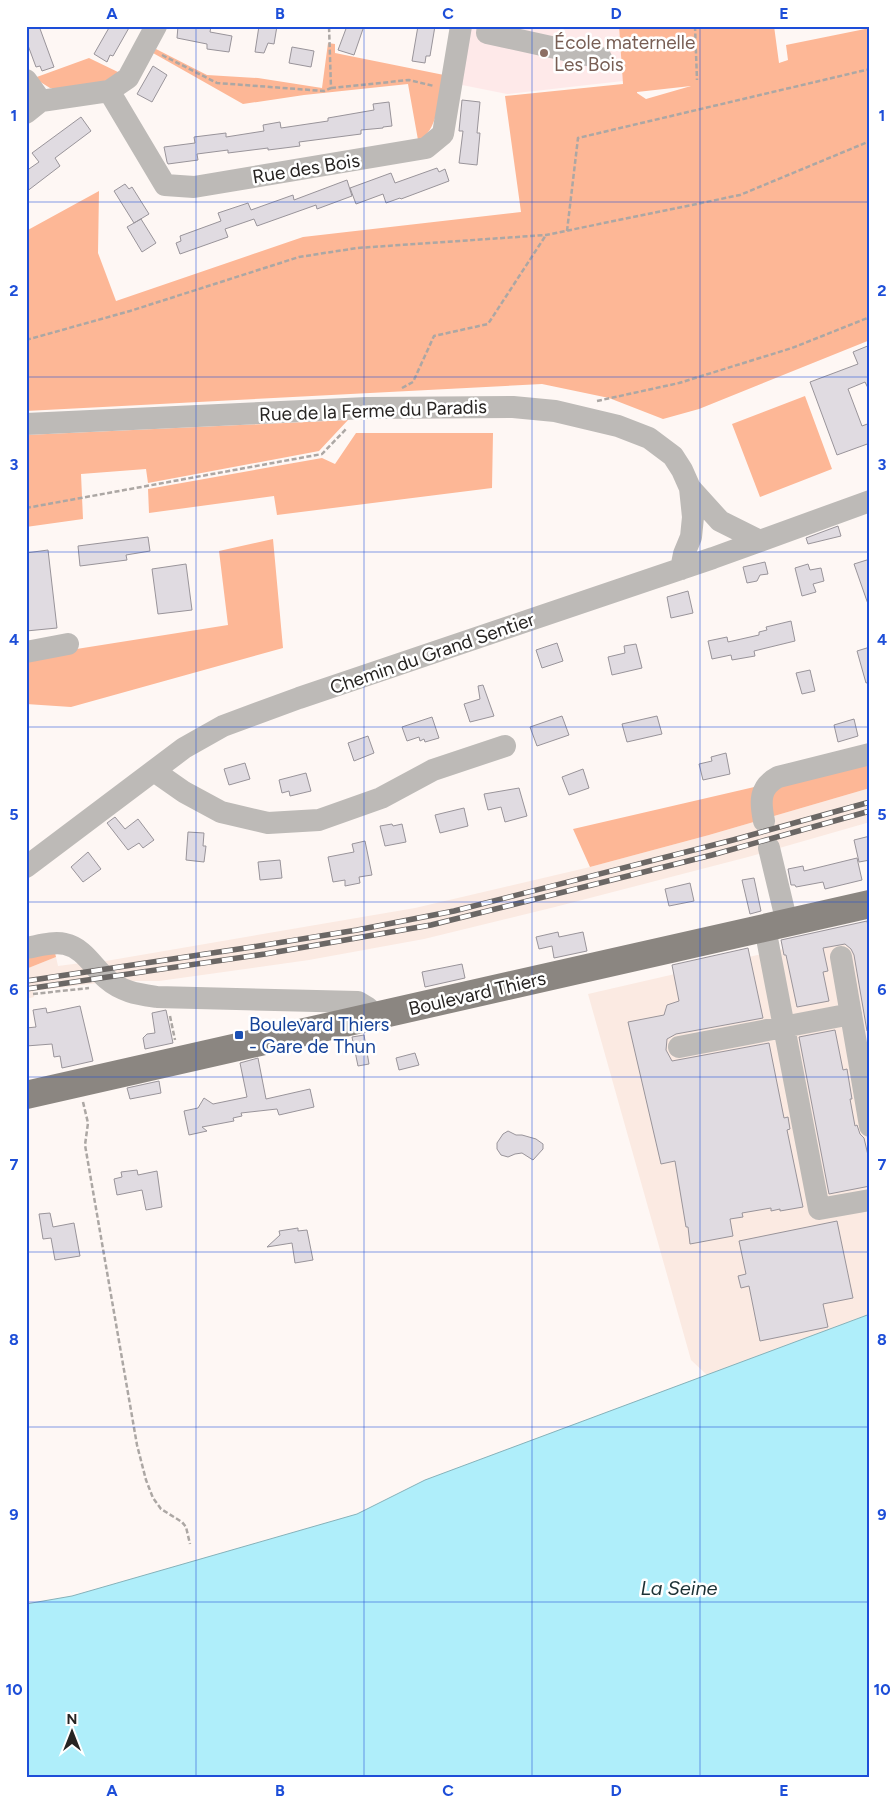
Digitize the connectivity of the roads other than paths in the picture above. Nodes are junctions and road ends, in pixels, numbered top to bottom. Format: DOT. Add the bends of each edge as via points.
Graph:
graph roads {
  1 [pos="156,26"];
  2 [pos="461,26"];
  3 [pos="488,26"];
  4 [pos="601,58"];
  5 [pos="26,80"];
  6 [pos="109,92"];
  7 [pos="34,107"];
  8 [pos="26,424"];
  9 [pos="690,488"];
  10 [pos="870,501"];
  11 [pos="720,521"];
  12 [pos="692,537"];
  13 [pos="760,541"];
  14 [pos="719,556"];
  15 [pos="681,569"];
  16 [pos="68,644"];
  17 [pos="26,652"];
  18 [pos="505,746"];
  19 [pos="870,754"];
  20 [pos="154,770"];
  21 [pos="764,821"];
  22 [pos="769,848"];
  23 [pos="26,867"];
  24 [pos="870,904"];
  25 [pos="776,925"];
  26 [pos="26,948"];
  27 [pos="842,957"];
  28 [pos="851,1014"];
  29 [pos="371,1017"];
  30 [pos="784,1026"];
  31 [pos="679,1047"];
  32 [pos="864,1054"];
  33 [pos="26,1095"];
  34 [pos="870,1126"];
  35 [pos="870,1200"];
  1 -- 6 [label="street" via="128,78"];
  2 -- 6 [label="street, Rue des Bois" via="443,134 426,148 194,187 164,185"];
  3 -- 4 [label="street" via="487,33"];
  5 -- 7 [label="street"];
  6 -- 7 [label="street"];
  8 -- 9 [label="street, Rue de la Ferme du Paradis" via="367,408 513,407 555,410 649,438 673,456"];
  9 -- 11 [label="street, Rue de la Ferme du Paradis"];
  9 -- 12 [label="street, Rue de la Ferme du Paradis"];
  10 -- 13 [label="street, Chemin du Grand Sentier"];
  11 -- 13 [label="street, Rue de la Ferme du Paradis"];
  11 -- 14 [label="street"];
  12 -- 14 [label="street"];
  12 -- 15 [label="street, Rue de la Ferme du Paradis"];
  13 -- 14 [label="street, Chemin du Grand Sentier"];
  14 -- 15 [label="street, Chemin du Grand Sentier"];
  15 -- 20 [label="street, Chemin du Grand Sentier" via="248,716 204,736"];
  16 -- 17 [label="street"];
  18 -- 20 [label="street" via="433,770 381,798 319,820 268,823 221,812 184,792"];
  19 -- 21 [label="street" via="770,781 762,796"];
  20 -- 23 [label="street, Chemin du Grand Sentier"];
  22 -- 25 [label="street"];
  24 -- 25 [label="main road, Boulevard Thiers"];
  25 -- 29 [label="main road, Boulevard Thiers"];
  25 -- 30 [label="street"];
  26 -- 29 [label="street" via="69,945 85,956 105,978 133,993 166,997 358,1002 368,1008"];
  27 -- 28 [label="street"];
  28 -- 30 [label="street"];
  28 -- 32 [label="street"];
  29 -- 33 [label="main road, Boulevard Thiers"];
  30 -- 31 [label="street"];
  30 -- 35 [label="street" via="819,1209"];
  32 -- 34 [label="street"];
}
